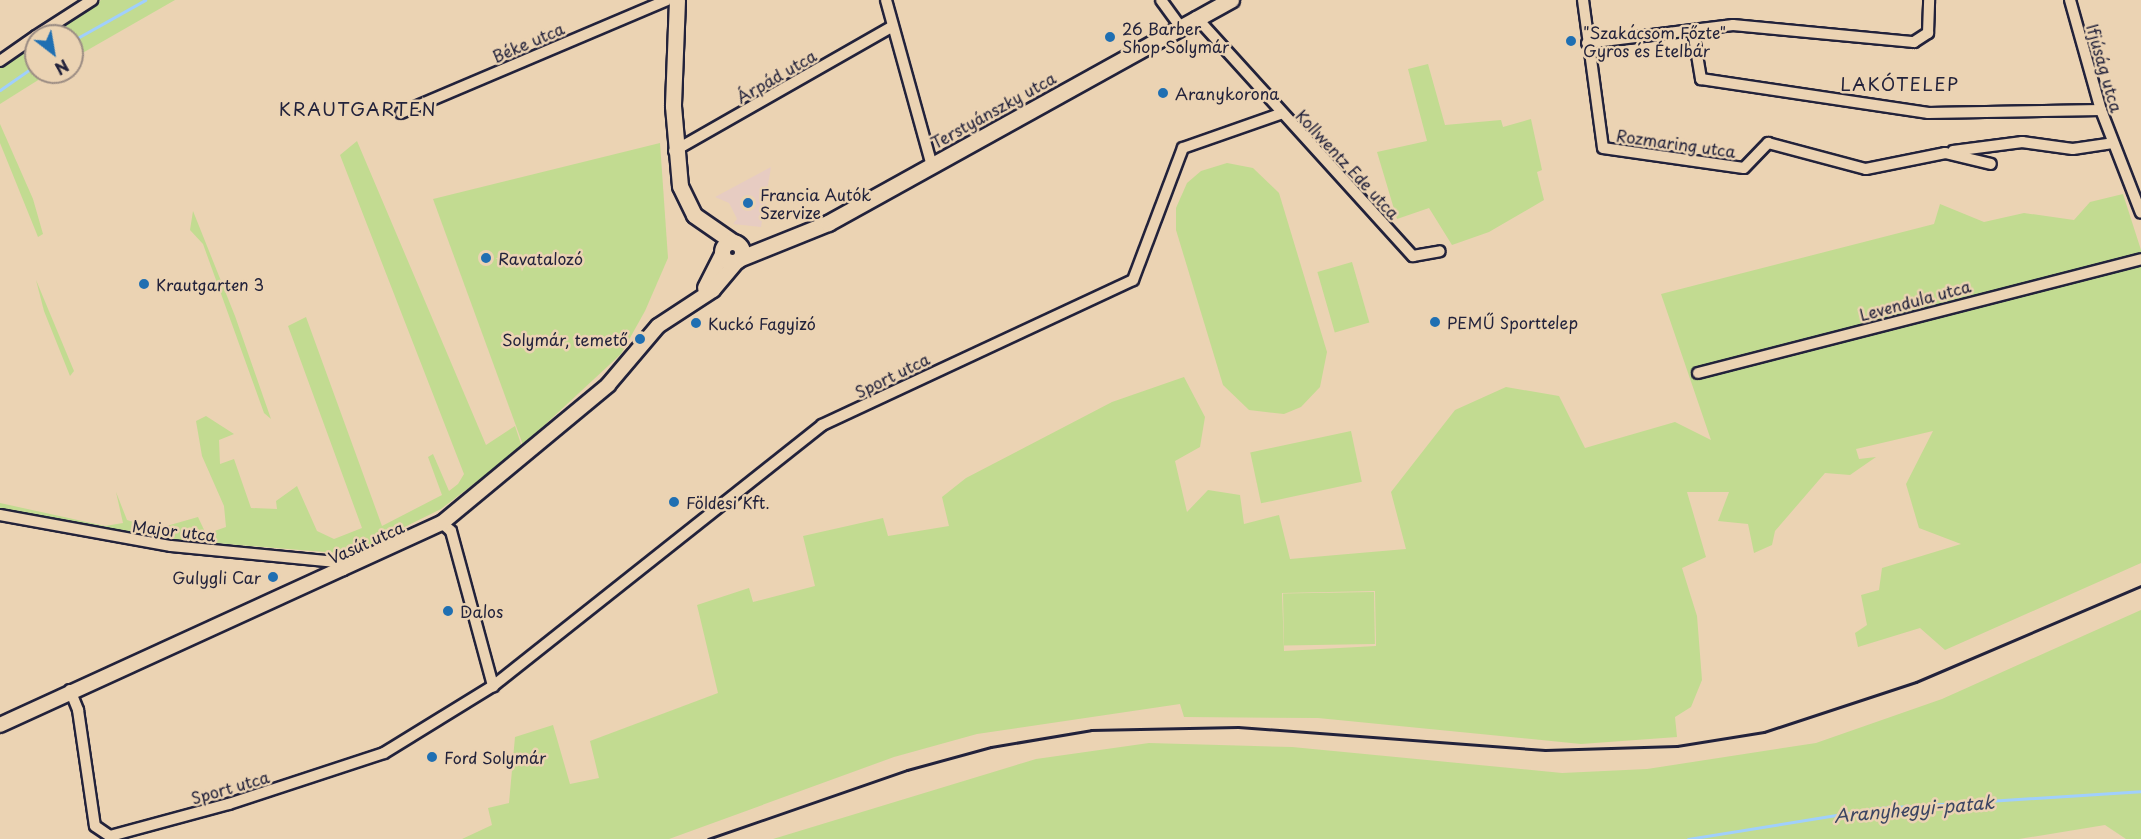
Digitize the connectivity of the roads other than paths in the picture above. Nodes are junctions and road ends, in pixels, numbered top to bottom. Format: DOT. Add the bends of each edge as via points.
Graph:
graph roads {
  1 [pos="92,0"];
  2 [pos="667,0"];
  3 [pos="677,0"];
  4 [pos="886,0"];
  5 [pos="1161,0"];
  6 [pos="1231,0"];
  7 [pos="1583,0"];
  8 [pos="1929,0"];
  9 [pos="2070,0"];
  10 [pos="1196,17"];
  11 [pos="55,24"];
  12 [pos="892,26"];
  13 [pos="1180,26"];
  14 [pos="1694,31"];
  15 [pos="1587,43"];
  16 [pos="24,44"];
  17 [pos="0,61"];
  18 [pos="2101,110"];
  19 [pos="401,113"];
  20 [pos="1280,114"];
  21 [pos="2113,143"];
  22 [pos="674,151"];
  23 [pos="1945,153"];
  24 [pos="1991,164"];
  25 [pos="932,166"];
  26 [pos="2141,213"];
  27 [pos="1440,251"];
  28 [pos="732,252"];
  29 [pos="2141,258"];
  30 [pos="1698,373"];
  31 [pos="0,515"];
  32 [pos="442,523"];
  33 [pos="343,570"];
  34 [pos="493,686"];
  35 [pos="70,690"];
  36 [pos="0,725"];
  1 -- 11 [label="street"];
  2 -- 19 [label="street, Béke utca"];
  3 -- 22 [label="main road"];
  4 -- 12 [label="street"];
  5 -- 13 [label="street"];
  6 -- 10 [label="main road, Terstyánszky utca"];
  7 -- 15 [label="street"];
  8 -- 14 [label="street" via="1928,33 1914,42 1780,26"];
  9 -- 18 [label="street, Ifjúság utca"];
  10 -- 13 [label="main road, Terstyánszky utca"];
  10 -- 20 [label="street, Kollwentz Ede utca"];
  12 -- 22 [label="street, Árpád utca"];
  12 -- 25 [label="street"];
  13 -- 25 [label="main road, Terstyánszky utca"];
  14 -- 15 [label="street"];
  14 -- 18 [label="street" via="1701,79 1928,113"];
  15 -- 23 [label="street, Rozmaring utca" via="1603,148 1744,168 1768,143 1866,169"];
  16 -- 17 [label="street"];
  18 -- 21 [label="street, Ifjúság utca"];
  20 -- 27 [label="street, Kollwentz Ede utca" via="1413,256"];
  20 -- 34 [label="street, Sport utca" via="1183,148 1133,280 822,425"];
  21 -- 23 [label="street, Rozmaring utca" via="2073,149 2022,142"];
  21 -- 26 [label="street, Ifjúság utca"];
  22 -- 28 [label="main road" via="684,201"];
  23 -- 24 [label="street, Rozmaring utca"];
  25 -- 28 [label="main road, Terstyánszky utca" via="805,235"];
  28 -- 32 [label="street, Vasút utca" via="713,290 686,304 608,385"];
  29 -- 30 [label="street, Levendula utca"];
  31 -- 33 [label="street, Major utca" via="171,546 336,562"];
  32 -- 33 [label="street, Vasút utca"];
  32 -- 34 [label="street" via="451,531"];
  33 -- 35 [label="street, Vasút utca"];
  34 -- 35 [label="street, Sport utca" via="354,766 110,836 95,826 78,710"];
  35 -- 36 [label="street, Vasút utca"];
}
